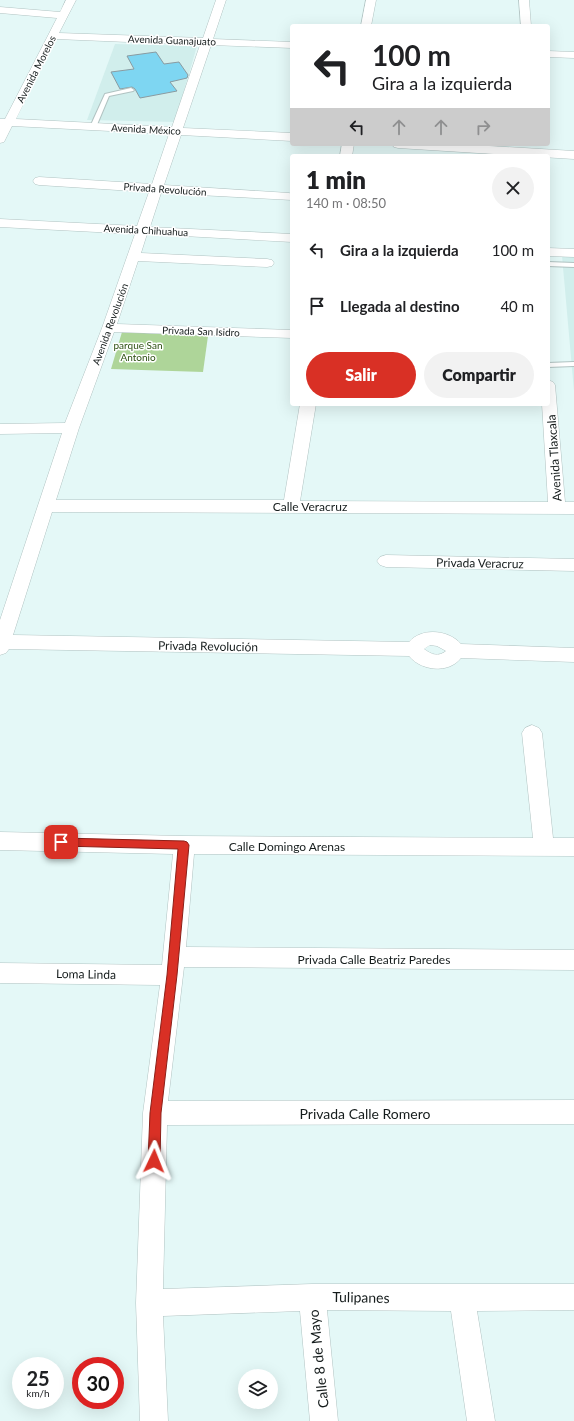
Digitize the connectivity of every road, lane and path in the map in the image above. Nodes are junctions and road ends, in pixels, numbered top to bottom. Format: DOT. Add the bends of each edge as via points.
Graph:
graph roads {
  1 [pos="72,0"];
  2 [pos="221,0"];
  3 [pos="371,0"];
  4 [pos="524,0"];
  5 [pos="0,10"];
  6 [pos="63,15"];
  7 [pos="366,24"];
  8 [pos="526,24"];
  9 [pos="53,36"];
  10 [pos="206,41"];
  11 [pos="290,45"];
  12 [pos="550,54"];
  13 [pos="574,55"];
  14 [pos="130,90"];
  15 [pos="4,122"];
  16 [pos="93,126"];
  17 [pos="176,130"];
  18 [pos="290,137"];
  19 [pos="0,139"];
  20 [pos="437,146"];
  21 [pos="534,151"];
  22 [pos="574,155"];
  23 [pos="40,181"];
  24 [pos="157,188"];
  25 [pos="290,197"];
  26 [pos="0,223"];
  27 [pos="143,230"];
  28 [pos="290,238"];
  29 [pos="550,252"];
  30 [pos="574,253"];
  31 [pos="134,257"];
  32 [pos="267,263"];
  33 [pos="550,264"];
  34 [pos="574,265"];
  35 [pos="109,328"];
  36 [pos="290,334"];
  37 [pos="574,364"];
  38 [pos="550,365"];
  39 [pos="308,406"];
  40 [pos="550,406"];
  41 [pos="0,428"];
  42 [pos="71,428"];
  43 [pos="47,506"];
  44 [pos="291,506"];
  45 [pos="557,508"];
  46 [pos="574,508"];
  47 [pos="386,561"];
  48 [pos="574,565"];
  49 [pos="1,645"];
  50 [pos="574,656"];
  51 [pos="532,734"];
  52 [pos="0,841"];
  53 [pos="184,845"];
  54 [pos="544,847"];
  55 [pos="574,847"];
  56 [pos="574,960"];
  57 [pos="173,966"];
  58 [pos="0,973"];
  59 [pos="574,1112"];
  60 [pos="155,1113"];
  61 [pos="312,1297"];
  62 [pos="574,1297"];
  63 [pos="462,1298"];
  64 [pos="149,1303"];
  65 [pos="154,1421"];
  66 [pos="324,1421"];
  67 [pos="481,1421"];
  1 -- 6 [label="street, Avenida Morelos"];
  2 -- 10 [label="street, Avenida Revolución"];
  3 -- 7 [label="street"];
  4 -- 8 [label="street"];
  5 -- 6 [label="street"];
  6 -- 9 [label="street, Avenida Morelos"];
  9 -- 10 [label="street, Avenida Guanajuato"];
  9 -- 15 [label="street, Avenida Morelos"];
  10 -- 11 [label="street, Avenida Guanajuato"];
  10 -- 17 [label="street, Avenida Revolución"];
  12 -- 13 [label="street"];
  14 -- 16 [label="lane" via="106,95"];
  15 -- 16 [label="street, Avenida México"];
  15 -- 19 [label="street, Avenida Morelos"];
  16 -- 17 [label="street, Avenida México"];
  17 -- 18 [label="street, Avenida México"];
  17 -- 24 [label="street, Avenida Revolución"];
  20 -- 21 [label="street"];
  21 -- 22 [label="street"];
  23 -- 24 [label="street, Privada Revolución"];
  24 -- 25 [label="street, Privada Revolución"];
  24 -- 27 [label="street, Avenida Revolución"];
  26 -- 27 [label="street, Avenida Chihuahua"];
  27 -- 28 [label="street, Avenida Chihuahua"];
  27 -- 31 [label="street, Avenida Revolución"];
  29 -- 30 [label="street"];
  31 -- 32 [label="street"];
  31 -- 35 [label="street, Avenida Revolución"];
  33 -- 34 [label="lane"];
  35 -- 36 [label="street, Privada San Isidro"];
  35 -- 42 [label="street, Avenida Revolución"];
  37 -- 38 [label="lane"];
  39 -- 44 [label="street"];
  40 -- 45 [label="street, Avenida Tlaxcala"];
  41 -- 42 [label="street"];
  42 -- 43 [label="street, Avenida Revolución"];
  43 -- 44 [label="street, Calle Veracruz"];
  43 -- 49 [label="street, Avenida Revolución"];
  44 -- 45 [label="street, Calle Veracruz"];
  45 -- 46 [label="street, Calle Veracruz"];
  47 -- 48 [label="street, Privada Veracruz"];
  49 -- 50 [label="street, Privada Revolución" via="414,649 424,660 434,662 443,662 456,651"];
  51 -- 54 [label="street"];
  52 -- 53 [label="street, Calle Domingo Arenas"];
  53 -- 54 [label="street, Calle Domingo Arenas"];
  53 -- 57 [label="street"];
  54 -- 55 [label="street, Calle Domingo Arenas"];
  56 -- 57 [label="street, Privada Calle Beatriz Paredes"];
  57 -- 58 [label="street, Loma Linda"];
  57 -- 60 [label="street"];
  59 -- 60 [label="street, Privada Calle Romero"];
  60 -- 64 [label="street"];
  61 -- 63 [label="street, Tulipanes"];
  61 -- 64 [label="street, Tulipanes"];
  61 -- 66 [label="street, Calle 8 de Mayo"];
  62 -- 63 [label="street, Tulipanes"];
  63 -- 67 [label="street"];
  64 -- 65 [label="street"];
}
